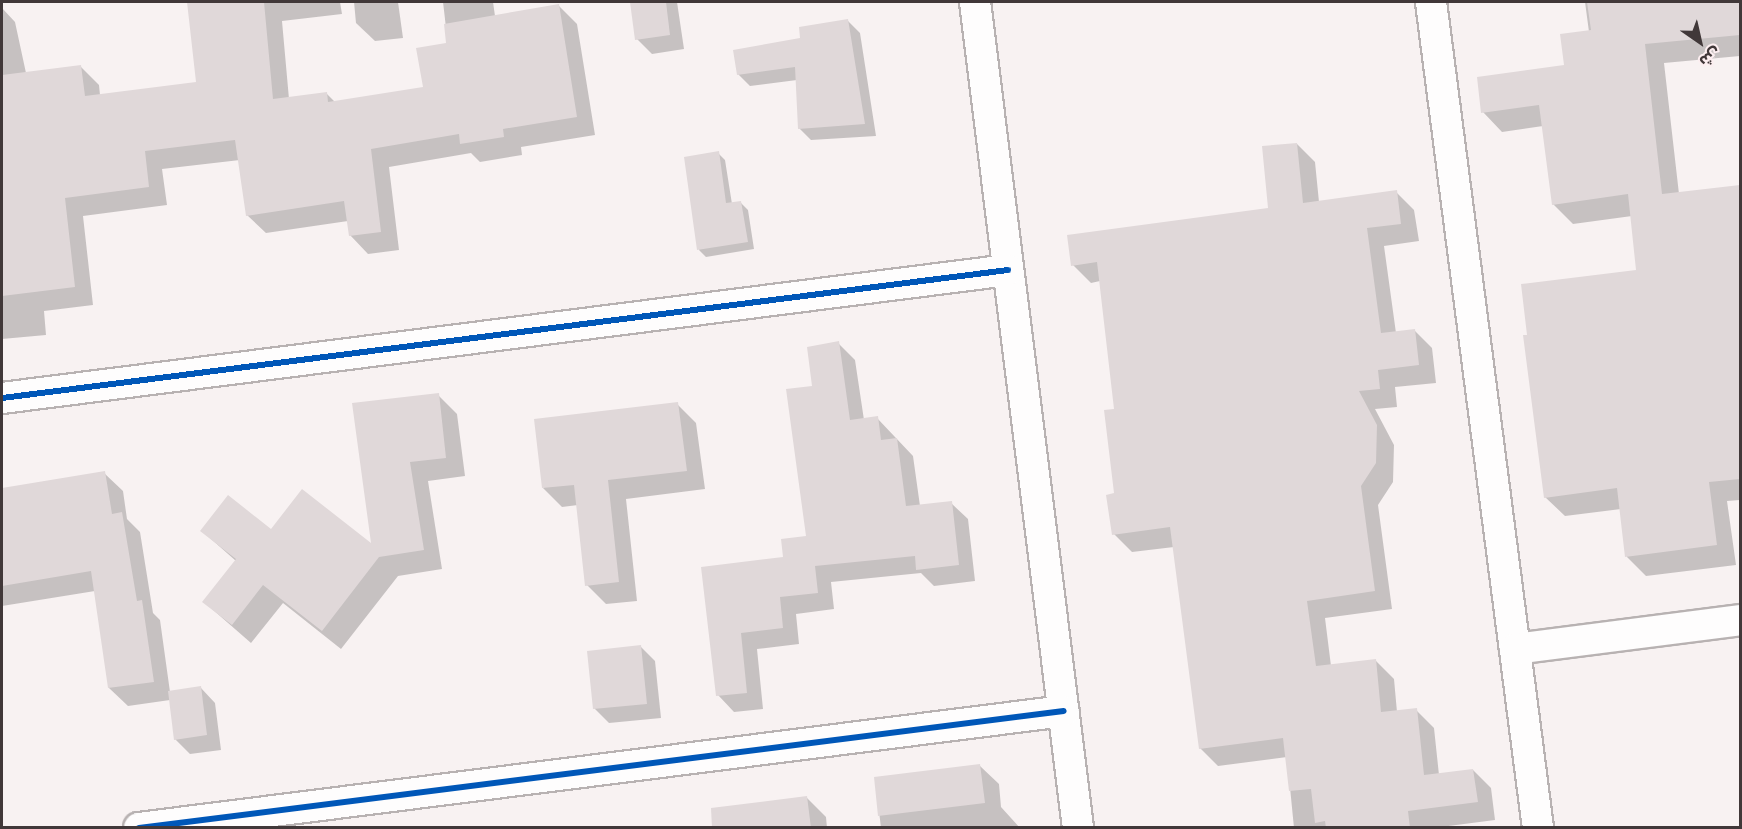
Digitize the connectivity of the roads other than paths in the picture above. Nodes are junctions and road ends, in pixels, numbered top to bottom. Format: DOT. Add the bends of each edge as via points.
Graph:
graph roads {
  1 [pos="975,2"];
  2 [pos="1431,2"];
  3 [pos="1008,270"];
  4 [pos="2,398"];
  5 [pos="1740,621"];
  6 [pos="1515,649"];
  7 [pos="1064,711"];
  8 [pos="141,827"];
  9 [pos="1078,828"];
  10 [pos="1538,828"];
  1 -- 3 [label="street"];
  2 -- 6 [label="street"];
  3 -- 4 [label="street"];
  3 -- 7 [label="street"];
  5 -- 6 [label="street"];
  6 -- 10 [label="street"];
  7 -- 8 [label="street"];
  7 -- 9 [label="street"];
}
